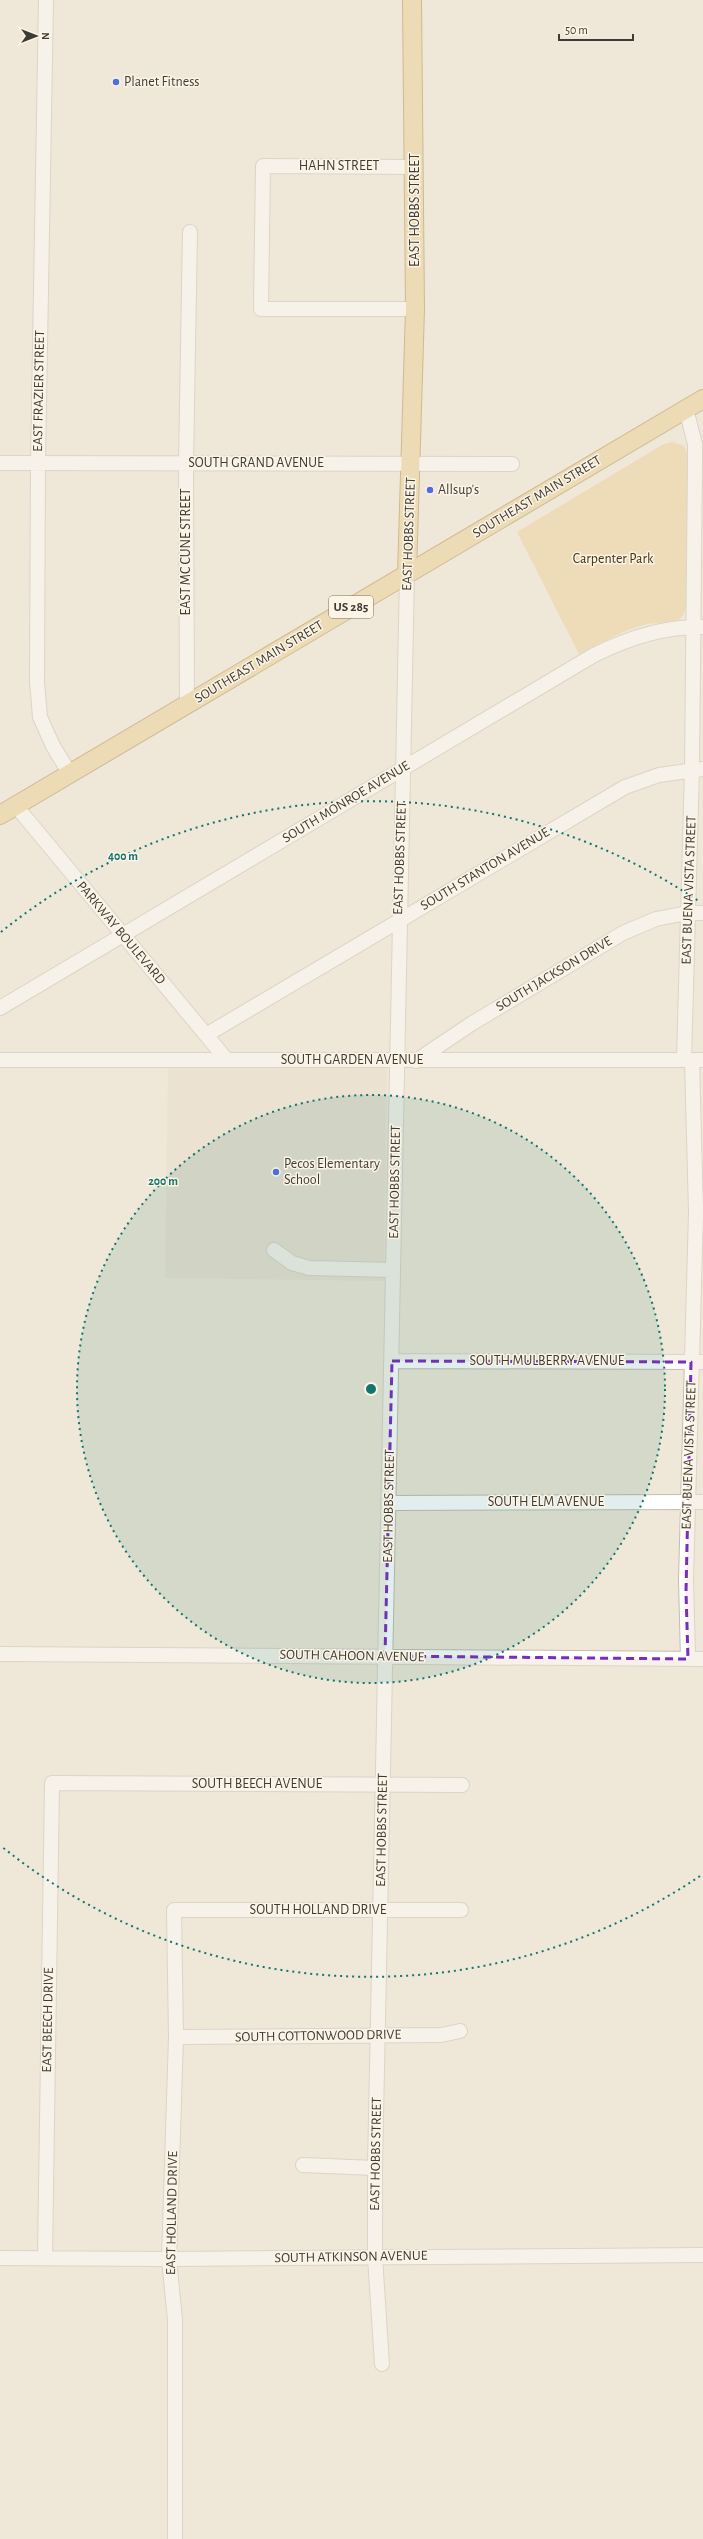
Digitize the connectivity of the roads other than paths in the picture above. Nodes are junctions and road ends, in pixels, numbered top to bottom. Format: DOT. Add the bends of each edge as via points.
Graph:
graph roads {
  1 [pos="46,0"];
  2 [pos="412,0"];
  3 [pos="414,167"];
  4 [pos="190,232"];
  5 [pos="415,309"];
  6 [pos="703,399"];
  7 [pos="686,409"];
  8 [pos="411,462"];
  9 [pos="699,462"];
  10 [pos="0,463"];
  11 [pos="38,463"];
  12 [pos="186,463"];
  13 [pos="512,464"];
  14 [pos="407,574"];
  15 [pos="698,627"];
  16 [pos="187,704"];
  17 [pos="402,769"];
  18 [pos="698,769"];
  19 [pos="70,774"];
  20 [pos="16,806"];
  21 [pos="0,816"];
  22 [pos="687,913"];
  23 [pos="703,913"];
  24 [pos="398,920"];
  25 [pos="123,935"];
  26 [pos="0,1008"];
  27 [pos="210,1033"];
  28 [pos="226,1059"];
  29 [pos="0,1060"];
  30 [pos="397,1060"];
  31 [pos="693,1060"];
  32 [pos="416,1061"];
  33 [pos="699,1212"];
  34 [pos="274,1250"];
  35 [pos="393,1270"];
  36 [pos="392,1361"];
  37 [pos="697,1362"];
  38 [pos="687,1502"];
  39 [pos="703,1502"];
  40 [pos="389,1503"];
  41 [pos="0,1654"];
  42 [pos="385,1656"];
  43 [pos="688,1659"];
  44 [pos="703,1659"];
  45 [pos="52,1783"];
  46 [pos="383,1784"];
  47 [pos="462,1785"];
  48 [pos="174,1910"];
  49 [pos="381,1910"];
  50 [pos="461,1910"];
  51 [pos="460,2031"];
  52 [pos="378,2035"];
  53 [pos="176,2037"];
  54 [pos="303,2165"];
  55 [pos="375,2168"];
  56 [pos="703,2255"];
  57 [pos="375,2257"];
  58 [pos="0,2258"];
  59 [pos="45,2258"];
  60 [pos="168,2259"];
  61 [pos="382,2364"];
  62 [pos="175,2539"];
  1 -- 11 [label="street, EAST FRAZIER STREET"];
  2 -- 3 [label="main road, EAST HOBBS STREET"];
  3 -- 5 [label="main road, EAST HOBBS STREET"];
  3 -- 5 [label="street, HAHN STREET" via="263,166 261,309"];
  4 -- 12 [label="street, EAST MC CUNE STREET"];
  5 -- 8 [label="main road, EAST HOBBS STREET"];
  6 -- 7 [label="main road, SOUTHEAST MAIN STREET / US 285"];
  7 -- 9 [label="street, EAST BUENA VISTA STREET"];
  7 -- 14 [label="main road, SOUTHEAST MAIN STREET / US 285"];
  8 -- 12 [label="street, SOUTH GRAND AVENUE"];
  8 -- 13 [label="street, SOUTH GRAND AVENUE"];
  8 -- 14 [label="main road, EAST HOBBS STREET"];
  9 -- 15 [label="street, EAST BUENA VISTA STREET"];
  10 -- 11 [label="street, SOUTH GRAND AVENUE"];
  11 -- 12 [label="street, SOUTH GRAND AVENUE"];
  11 -- 19 [label="street, EAST FRAZIER STREET" via="37,681 40,717 53,746"];
  12 -- 16 [label="street, EAST MC CUNE STREET"];
  14 -- 16 [label="main road, SOUTHEAST MAIN STREET / US 285"];
  14 -- 17 [label="street, EAST HOBBS STREET"];
  15 -- 17 [label="street, SOUTH MONROE AVENUE" via="625,639"];
  15 -- 18 [label="street, EAST BUENA VISTA STREET"];
  16 -- 19 [label="main road, SOUTHEAST MAIN STREET / US 285"];
  17 -- 24 [label="street, EAST HOBBS STREET"];
  17 -- 25 [label="street, SOUTH MONROE AVENUE"];
  18 -- 22 [label="street, EAST BUENA VISTA STREET"];
  18 -- 24 [label="street, SOUTH STANTON AVENUE" via="659,775 625,786"];
  19 -- 20 [label="main road, SOUTHEAST MAIN STREET / US 285"];
  20 -- 21 [label="main road, SOUTHEAST MAIN STREET / US 285"];
  20 -- 25 [label="street, PARKWAY BOULEVARD"];
  22 -- 23 [label="street, SOUTH JACKSON DRIVE"];
  22 -- 31 [label="street, EAST BUENA VISTA STREET"];
  22 -- 32 [label="street, SOUTH JACKSON DRIVE" via="656,919 623,933 471,1024"];
  24 -- 27 [label="street, SOUTH STANTON AVENUE"];
  24 -- 30 [label="street, EAST HOBBS STREET"];
  25 -- 26 [label="street, SOUTH MONROE AVENUE"];
  25 -- 27 [label="street, PARKWAY BOULEVARD"];
  27 -- 28 [label="street, PARKWAY BOULEVARD"];
  28 -- 29 [label="street, SOUTH GARDEN AVENUE"];
  28 -- 30 [label="street, SOUTH GARDEN AVENUE"];
  30 -- 32 [label="street, SOUTH GARDEN AVENUE"];
  30 -- 35 [label="street, EAST HOBBS STREET"];
  31 -- 32 [label="street, SOUTH GARDEN AVENUE"];
  31 -- 33 [label="street, EAST BUENA VISTA STREET"];
  33 -- 37 [label="street, EAST BUENA VISTA STREET"];
  34 -- 35 [label="street" via="292,1263 309,1268"];
  35 -- 36 [label="street, EAST HOBBS STREET"];
  36 -- 37 [label="street, SOUTH MULBERRY AVENUE"];
  36 -- 40 [label="street, EAST HOBBS STREET"];
  37 -- 38 [label="street, EAST BUENA VISTA STREET"];
  38 -- 39 [label="street, SOUTH ELM AVENUE"];
  38 -- 40 [label="street, SOUTH ELM AVENUE"];
  38 -- 43 [label="street, EAST BUENA VISTA STREET"];
  40 -- 42 [label="street, EAST HOBBS STREET"];
  41 -- 42 [label="street, SOUTH CAHOON AVENUE"];
  42 -- 43 [label="street, SOUTH CAHOON AVENUE"];
  42 -- 46 [label="street, EAST HOBBS STREET"];
  43 -- 44 [label="street, SOUTH CAHOON AVENUE"];
  45 -- 46 [label="street, SOUTH BEECH AVENUE"];
  45 -- 59 [label="street, EAST BEECH DRIVE"];
  46 -- 47 [label="street, SOUTH BEECH AVENUE"];
  46 -- 49 [label="street, EAST HOBBS STREET"];
  48 -- 49 [label="street, SOUTH HOLLAND DRIVE"];
  48 -- 53 [label="street, EAST HOLLAND DRIVE"];
  49 -- 50 [label="street, SOUTH HOLLAND DRIVE"];
  49 -- 52 [label="street, EAST HOBBS STREET"];
  51 -- 52 [label="street, SOUTH COTTONWOOD DRIVE" via="441,2035"];
  52 -- 53 [label="street, SOUTH COTTONWOOD DRIVE"];
  52 -- 55 [label="street, EAST HOBBS STREET"];
  53 -- 60 [label="street, EAST HOLLAND DRIVE"];
  54 -- 55 [label="street"];
  55 -- 57 [label="street, EAST HOBBS STREET"];
  56 -- 57 [label="street, SOUTH ATKINSON AVENUE"];
  57 -- 60 [label="street, SOUTH ATKINSON AVENUE"];
  57 -- 61 [label="street, EAST HOBBS STREET"];
  58 -- 59 [label="street, SOUTH ATKINSON AVENUE"];
  59 -- 60 [label="street, SOUTH ATKINSON AVENUE"];
  60 -- 62 [label="street, EAST HOLLAND DRIVE" via="175,2320"];
}
